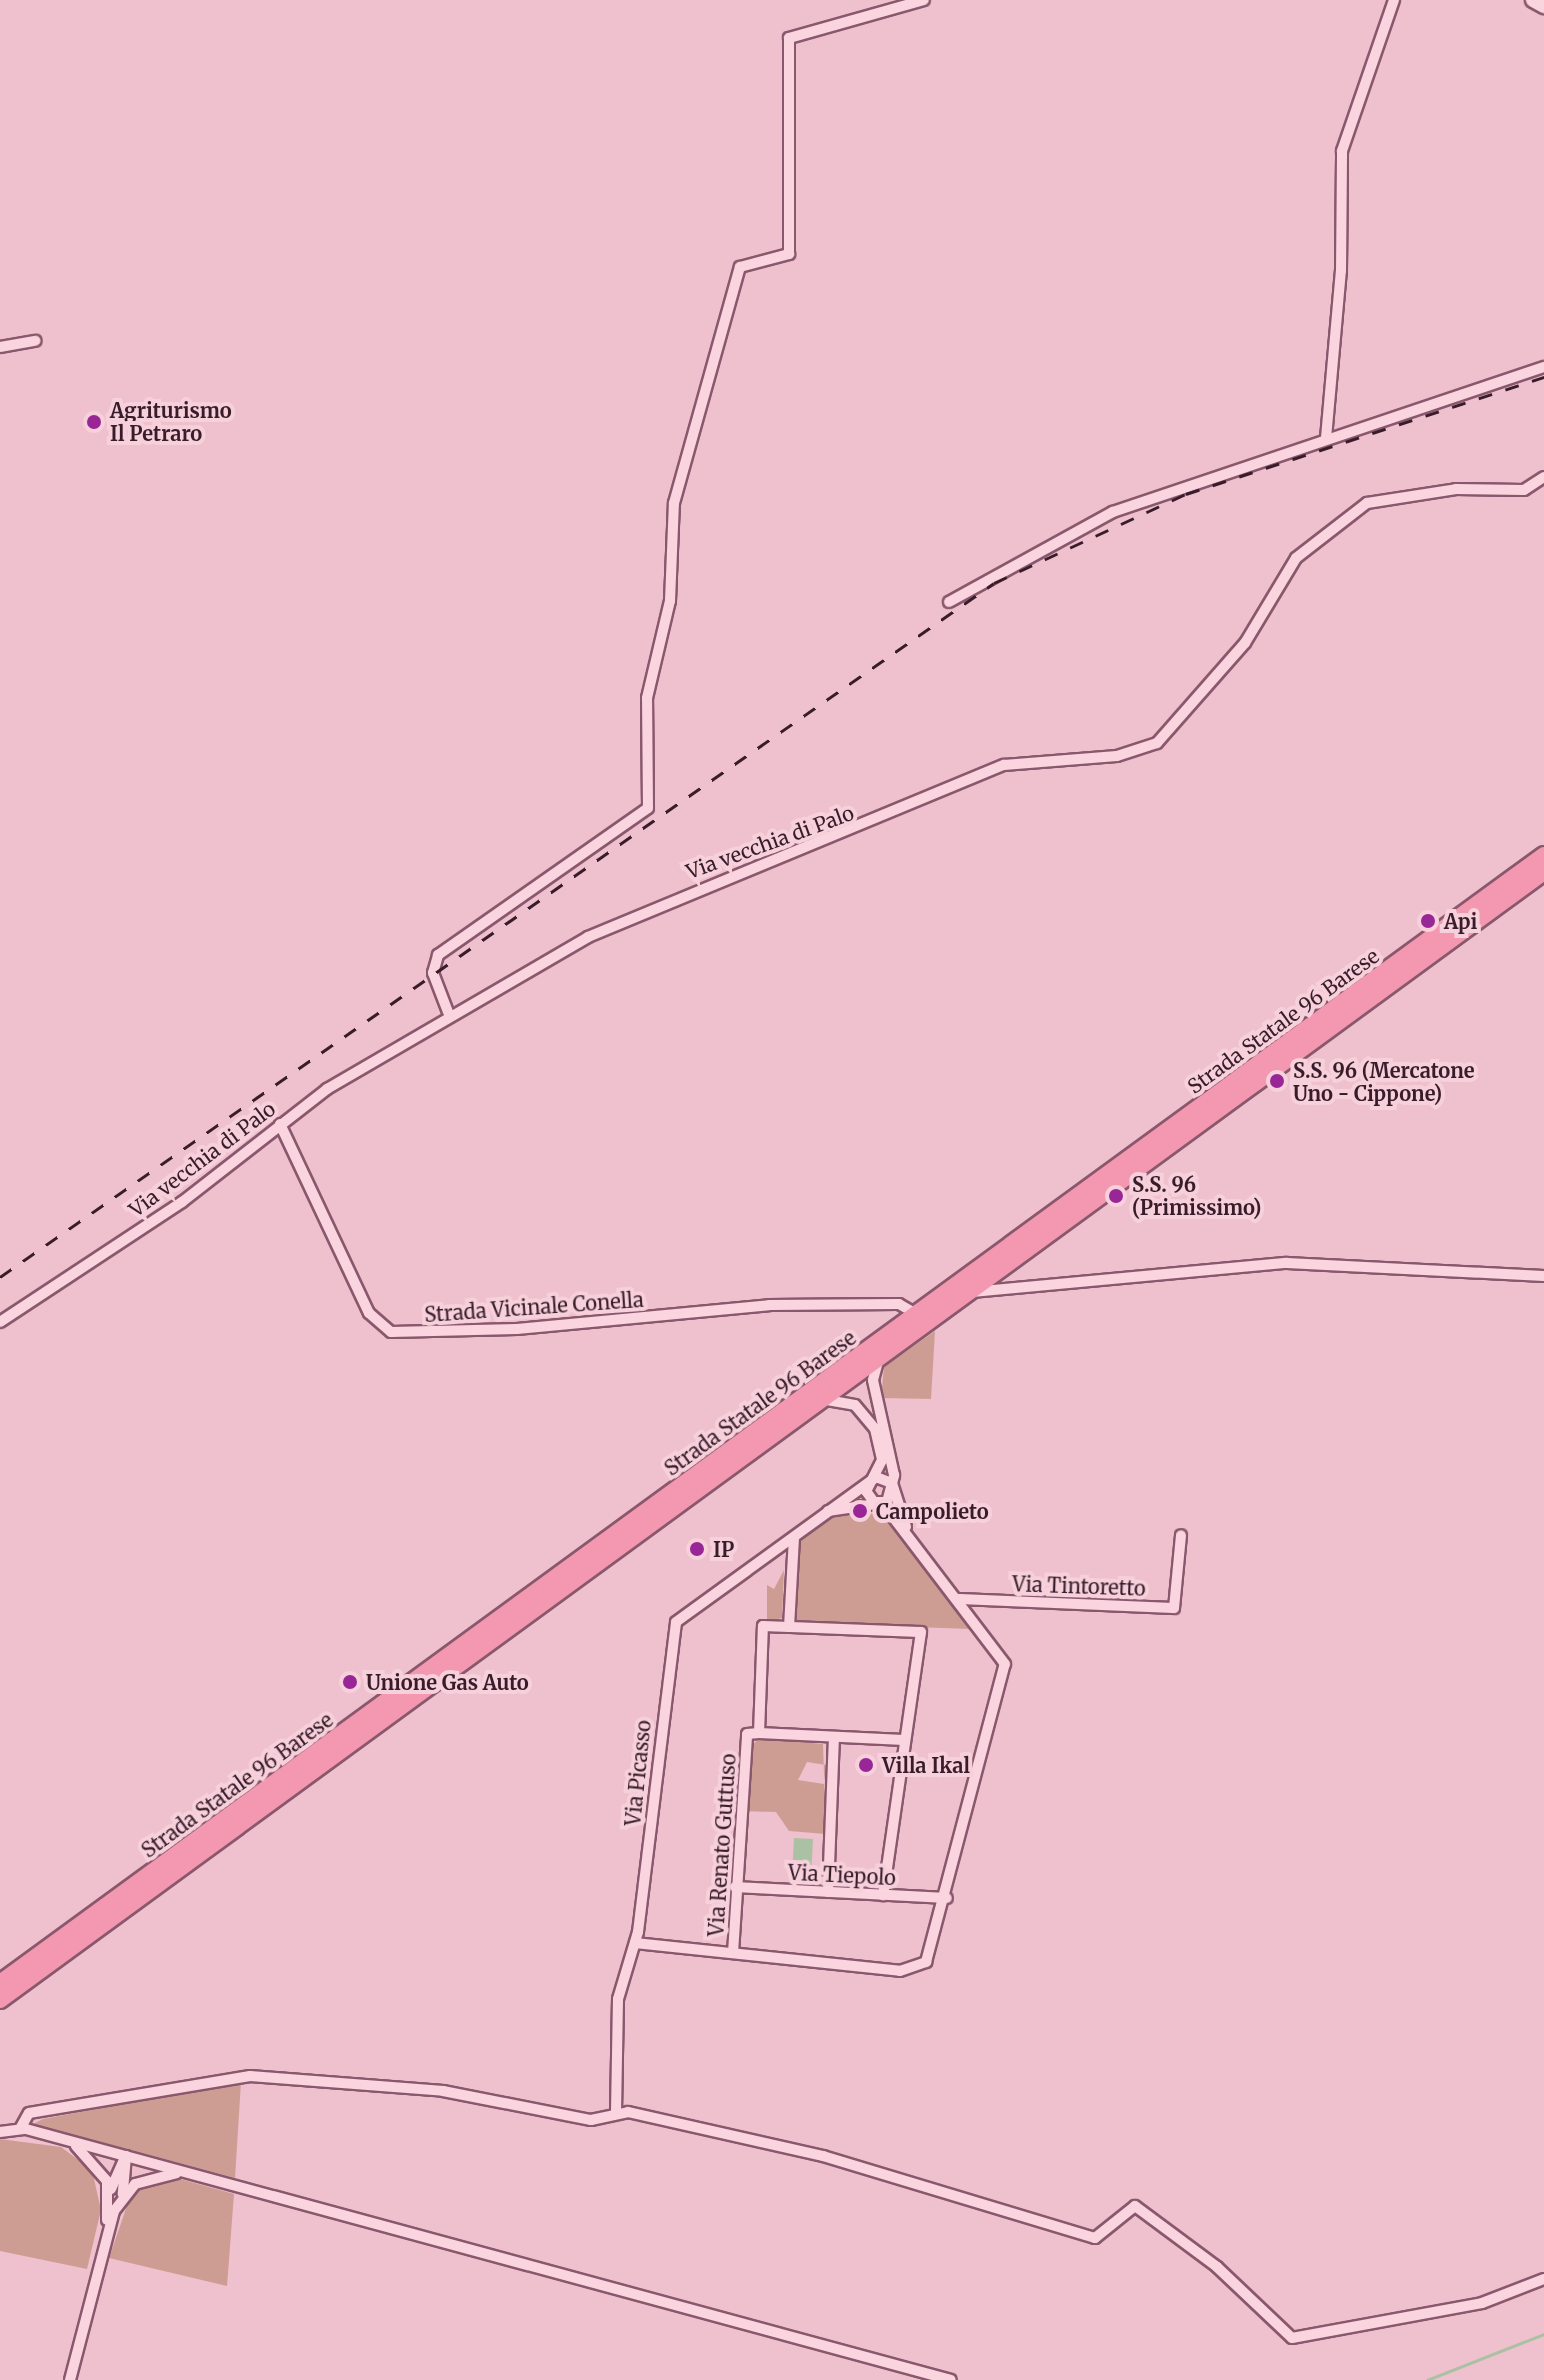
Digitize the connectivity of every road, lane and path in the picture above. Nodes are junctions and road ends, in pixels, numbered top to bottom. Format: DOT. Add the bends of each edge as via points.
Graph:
graph roads {
  1 [pos="924,0"];
  2 [pos="1394,0"];
  3 [pos="1533,0"];
  4 [pos="1544,6"];
  5 [pos="35,341"];
  6 [pos="0,347"];
  7 [pos="1544,367"];
  8 [pos="1326,438"];
  9 [pos="1544,477"];
  10 [pos="949,602"];
  11 [pos="1544,855"];
  12 [pos="1544,872"];
  13 [pos="448,1012"];
  14 [pos="280,1124"];
  15 [pos="1544,1276"];
  16 [pos="968,1292"];
  17 [pos="916,1314"];
  18 [pos="0,1322"];
  19 [pos="885,1351"];
  20 [pos="814,1405"];
  21 [pos="872,1479"];
  22 [pos="894,1487"];
  23 [pos="880,1504"];
  24 [pos="826,1511"];
  25 [pos="906,1527"];
  26 [pos="1181,1535"];
  27 [pos="794,1537"];
  28 [pos="959,1599"];
  29 [pos="789,1627"];
  30 [pos="759,1733"];
  31 [pos="834,1737"];
  32 [pos="904,1740"];
  33 [pos="735,1887"];
  34 [pos="828,1892"];
  35 [pos="883,1895"];
  36 [pos="947,1898"];
  37 [pos="635,1943"];
  38 [pos="733,1953"];
  39 [pos="0,1983"];
  40 [pos="0,2000"];
  41 [pos="616,2113"];
  42 [pos="20,2129"];
  43 [pos="0,2132"];
  44 [pos="57,2138"];
  45 [pos="126,2156"];
  46 [pos="191,2173"];
  47 [pos="115,2198"];
  48 [pos="1544,2279"];
  49 [pos="70,2380"];
  50 [pos="951,2380"];
  1 -- 13 [label="street" via="789,38 789,254 740,267 674,503 670,601 647,698 648,808 438,955 433,973"];
  2 -- 8 [label="street" via="1342,151 1341,271"];
  3 -- 4 [label="main road"];
  5 -- 6 [label="street"];
  7 -- 8 [label="street"];
  8 -- 10 [label="street" via="1086,524"];
  9 -- 13 [label="street, Via vecchia di Palo" via="1524,490 1403,494 1367,503 1331,527 1296,558 1237,653 1157,743 1140,751 1004,765 670,898"];
  11 -- 17 [label="main road, Strada Statale 96 Barese"];
  12 -- 16 [label="main road, Strada Statale 96 Barese"];
  13 -- 14 [label="street, Via vecchia di Palo"];
  14 -- 17 [label="street, Strada Vicinale Conella" via="369,1313 391,1332 517,1329 769,1305 899,1304"];
  14 -- 18 [label="street, Via vecchia di Palo" via="182,1202"];
  15 -- 16 [label="street" via="1287,1263"];
  16 -- 19 [label="main road, Strada Statale 96 Barese"];
  17 -- 39 [label="main road, Strada Statale 96 Barese"];
  19 -- 20 [label="main road, Strada Statale 96 Barese"];
  19 -- 22 [label="street" via="873,1380"];
  20 -- 21 [label="street" via="846,1400 869,1419 882,1450"];
  20 -- 40 [label="main road, Strada Statale 96 Barese"];
  21 -- 22 [label="street" via="885,1477"];
  21 -- 23 [label="street" via="867,1495"];
  21 -- 24 [label="street, Via Picasso"];
  22 -- 23 [label="street"];
  22 -- 25 [label="street"];
  23 -- 24 [label="street"];
  23 -- 25 [label="street"];
  24 -- 27 [label="street, Via Picasso"];
  25 -- 28 [label="street"];
  26 -- 28 [label="street, Via Tintoretto" via="1174,1608"];
  27 -- 29 [label="street"];
  27 -- 37 [label="street, Via Picasso" via="673,1629"];
  28 -- 36 [label="street" via="1005,1664"];
  29 -- 30 [label="street, Via Renato Guttuso" via="763,1626"];
  29 -- 32 [label="street" via="921,1632"];
  30 -- 31 [label="street"];
  30 -- 33 [label="street, Via Renato Guttuso" via="747,1734"];
  31 -- 32 [label="street"];
  31 -- 34 [label="street"];
  32 -- 35 [label="street"];
  33 -- 34 [label="street, Via Tiepolo"];
  33 -- 38 [label="street, Via Renato Guttuso"];
  34 -- 35 [label="street, Via Tiepolo"];
  35 -- 36 [label="street, Via Tiepolo"];
  36 -- 38 [label="street" via="926,1962 900,1971"];
  37 -- 38 [label="street"];
  37 -- 41 [label="street, Via Picasso" via="618,1999"];
  41 -- 42 [label="street" via="591,2120 443,2091 250,2076 29,2113"];
  41 -- 48 [label="street" via="823,2156 1095,2238 1135,2206 1217,2267 1292,2338 1482,2303"];
  42 -- 43 [label="street"];
  42 -- 44 [label="street"];
  44 -- 45 [label="street"];
  44 -- 47 [label="street" via="93,2157"];
  45 -- 46 [label="street"];
  45 -- 47 [label="street"];
  46 -- 47 [label="street" via="148,2177"];
  46 -- 50 [label="street"];
  47 -- 49 [label="street"];
}
